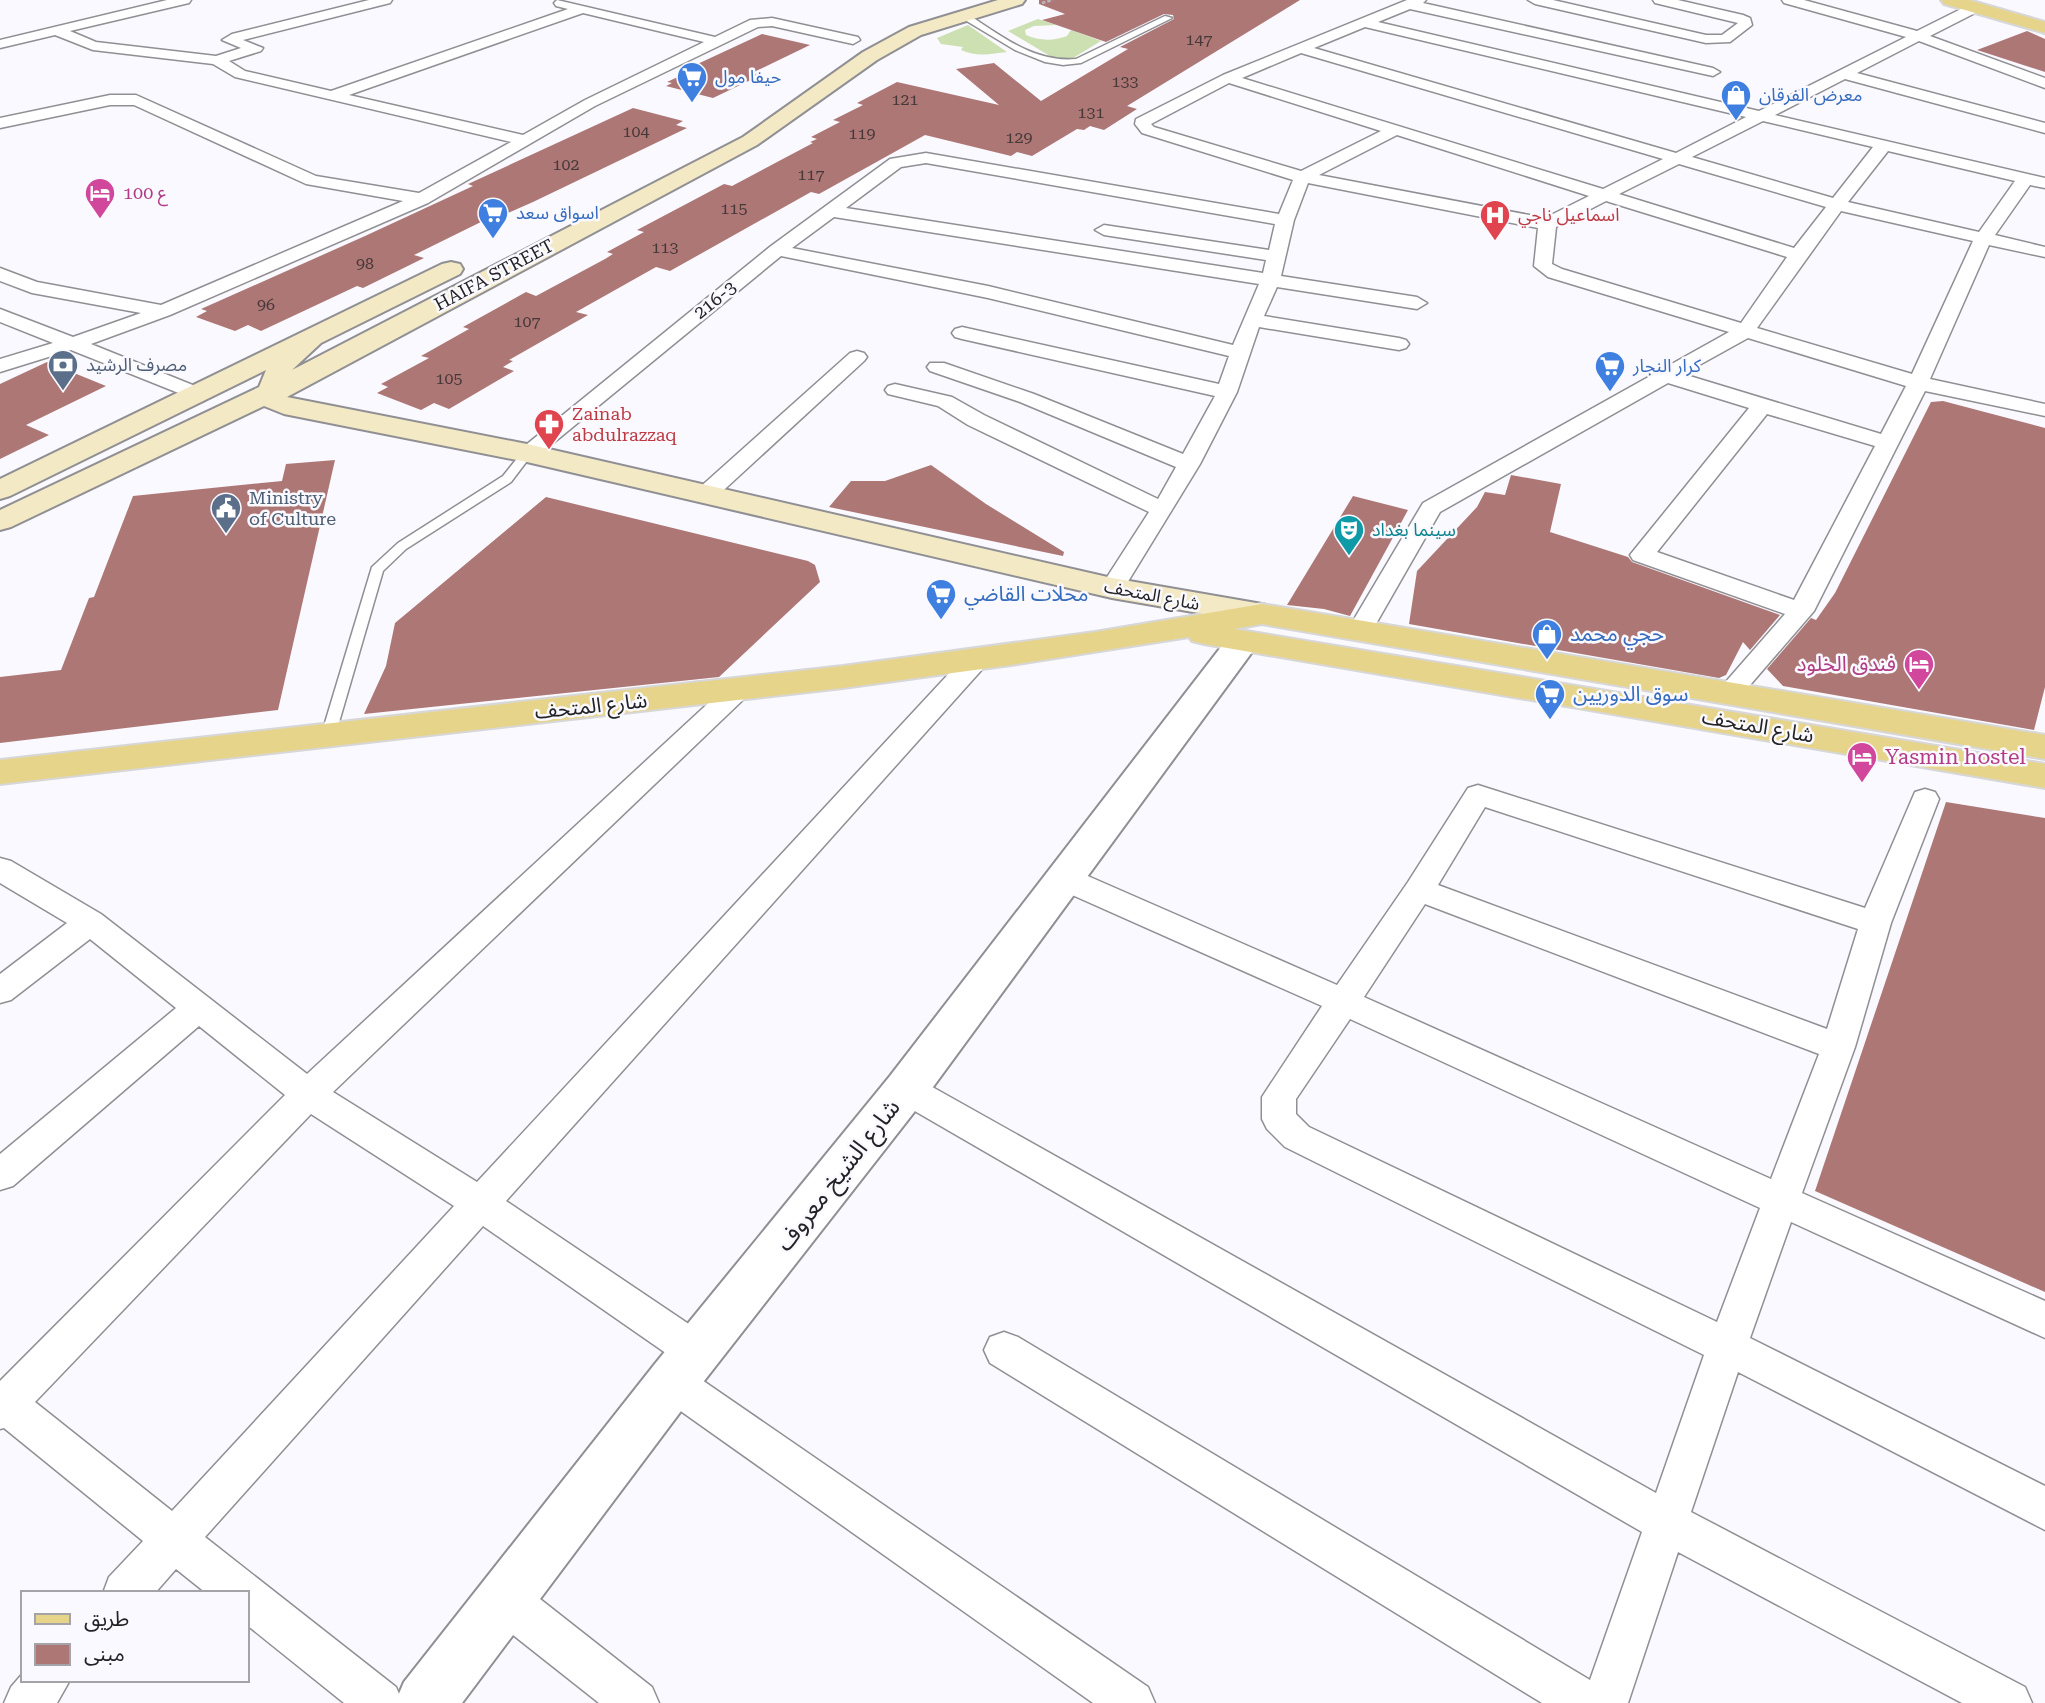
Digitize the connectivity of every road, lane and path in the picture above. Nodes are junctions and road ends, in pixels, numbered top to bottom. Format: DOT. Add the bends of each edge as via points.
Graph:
graph roads {
  1 [pos="184,0"];
  2 [pos="385,0"];
  3 [pos="550,0"];
  4 [pos="1016,0"];
  5 [pos="1535,0"];
  6 [pos="1660,0"];
  7 [pos="1789,0"];
  8 [pos="1950,0"];
  9 [pos="1997,0"];
  10 [pos="1413,2"];
  11 [pos="1978,3"];
  12 [pos="958,7"];
  13 [pos="580,9"];
  14 [pos="2045,17"];
  15 [pos="1168,18"];
  16 [pos="1362,22"];
  17 [pos="2045,28"];
  18 [pos="57,31"];
  19 [pos="1918,36"];
  20 [pos="853,40"];
  21 [pos="719,42"];
  22 [pos="0,44"];
  23 [pos="1271,44"];
  24 [pos="1301,49"];
  25 [pos="828,56"];
  26 [pos="217,60"];
  27 [pos="1234,60"];
  28 [pos="1713,72"];
  29 [pos="1844,74"];
  30 [pos="1228,78"];
  31 [pos="2045,83"];
  32 [pos="336,94"];
  33 [pos="1760,116"];
  34 [pos="739,120"];
  35 [pos="0,123"];
  36 [pos="2045,128"];
  37 [pos="1395,130"];
  38 [pos="525,140"];
  39 [pos="1883,146"];
  40 [pos="1675,159"];
  41 [pos="1302,177"];
  42 [pos="2035,181"];
  43 [pos="1605,195"];
  44 [pos="422,199"];
  45 [pos="582,204"];
  46 [pos="1838,205"];
  47 [pos="832,211"];
  48 [pos="1285,220"];
  49 [pos="1547,224"];
  50 [pos="1104,230"];
  51 [pos="1983,239"];
  52 [pos="777,250"];
  53 [pos="2045,252"];
  54 [pos="1798,255"];
  55 [pos="1274,256"];
  56 [pos="471,259"];
  57 [pos="0,274"];
  58 [pos="1270,281"];
  59 [pos="1417,303"];
  60 [pos="163,311"];
  61 [pos="0,315"];
  62 [pos="1252,320"];
  63 [pos="1745,331"];
  64 [pos="961,333"];
  65 [pos="311,338"];
  66 [pos="72,344"];
  67 [pos="1399,344"];
  68 [pos="1241,353"];
  69 [pos="856,357"];
  70 [pos="0,366"];
  71 [pos="937,366"];
  72 [pos="1666,376"];
  73 [pos="1918,383"];
  74 [pos="895,390"];
  75 [pos="271,392"];
  76 [pos="1227,392"];
  77 [pos="198,394"];
  78 [pos="1763,405"];
  79 [pos="2045,410"];
  80 [pos="216,418"];
  81 [pos="341,418"];
  82 [pos="141,422"];
  83 [pos="1887,443"];
  84 [pos="527,453"];
  85 [pos="1189,464"];
  86 [pos="0,490"];
  87 [pos="706,494"];
  88 [pos="1161,509"];
  89 [pos="0,521"];
  90 [pos="1120,590"];
  91 [pos="1801,611"];
  92 [pos="1253,627"];
  93 [pos="1181,630"];
  94 [pos="1360,631"];
  95 [pos="977,659"];
  96 [pos="738,690"];
  97 [pos="1728,693"];
  98 [pos="328,736"];
  99 [pos="2045,747"];
  100 [pos="0,772"];
  101 [pos="2045,776"];
  102 [pos="1925,799"];
  103 [pos="0,869"];
  104 [pos="1063,878"];
  105 [pos="1419,890"];
  106 [pos="90,922"];
  107 [pos="1875,923"];
  108 [pos="0,990"];
  109 [pos="1342,1001"];
  110 [pos="199,1007"];
  111 [pos="1838,1047"];
  112 [pos="906,1089"];
  113 [pos="308,1094"];
  114 [pos="0,1175"];
  115 [pos="1783,1200"];
  116 [pos="479,1203"];
  117 [pos="2045,1320"];
  118 [pos="1727,1346"];
  119 [pos="1004,1350"];
  120 [pos="685,1367"];
  121 [pos="2,1404"];
  122 [pos="2045,1509"];
  123 [pos="1668,1522"];
  124 [pos="173,1539"];
  125 [pos="127,1591"];
  126 [pos="238,1591"];
  127 [pos="248,1598"];
  128 [pos="505,1600"];
  129 [pos="45,1682"];
  130 [pos="27,1703"];
  131 [pos="380,1703"];
  132 [pos="425,1703"];
  133 [pos="636,1703"];
  134 [pos="1132,1703"];
  135 [pos="1585,1703"];
  136 [pos="1605,1703"];
  137 [pos="2009,1703"];
  1 -- 18 [label="street"];
  2 -- 26 [label="street" via="237,37 229,40 256,48"];
  3 -- 13 [label="street"];
  4 -- 12 [label="main road, HAIFA STREET"];
  5 -- 6 [label="street" via="1706,39 1725,39 1745,25 1738,18"];
  7 -- 19 [label="street"];
  8 -- 11 [label="main road"];
  9 -- 14 [label="main road"];
  10 -- 16 [label="street"];
  10 -- 28 [label="street"];
  11 -- 14 [label="main road"];
  11 -- 17 [label="main road"];
  11 -- 19 [label="street"];
  12 -- 15 [label="lane" via="1041,60 1066,64"];
  12 -- 20 [label="main road, HAIFA STREET" via="892,21"];
  12 -- 75 [label="main road, HAIFA STREET" via="870,55 750,141"];
  13 -- 21 [label="street"];
  13 -- 32 [label="street"];
  16 -- 24 [label="street"];
  16 -- 33 [label="street"];
  18 -- 22 [label="street"];
  18 -- 26 [label="street" via="93,46"];
  19 -- 29 [label="street"];
  19 -- 31 [label="street"];
  20 -- 21 [label="street" via="762,22"];
  20 -- 25 [label="main road, HAIFA STREET"];
  21 -- 38 [label="street" via="590,103"];
  23 -- 27 [label="street"];
  24 -- 30 [label="street"];
  24 -- 40 [label="street"];
  26 -- 32 [label="street" via="240,74"];
  29 -- 33 [label="street"];
  29 -- 36 [label="street"];
  30 -- 37 [label="street"];
  30 -- 41 [label="street" via="1144,119 1143,124 1148,130"];
  32 -- 38 [label="street"];
  33 -- 39 [label="street"];
  33 -- 40 [label="street"];
  34 -- 45 [label="main road" via="717,136"];
  35 -- 44 [label="street" via="110,100 136,100 312,180"];
  37 -- 41 [label="street"];
  37 -- 43 [label="street"];
  38 -- 44 [label="street"];
  39 -- 42 [label="street"];
  39 -- 46 [label="street"];
  40 -- 43 [label="street"];
  40 -- 46 [label="street"];
  41 -- 48 [label="street"];
  41 -- 49 [label="street"];
  42 -- 51 [label="street"];
  43 -- 49 [label="street"];
  43 -- 54 [label="street"];
  44 -- 60 [label="street"];
  46 -- 51 [label="street"];
  46 -- 54 [label="street"];
  47 -- 48 [label="street, 216-3" via="896,163 926,158"];
  47 -- 52 [label="street, 216-3"];
  47 -- 58 [label="street"];
  48 -- 55 [label="street"];
  49 -- 63 [label="street" via="1543,266 1555,273"];
  50 -- 55 [label="street"];
  51 -- 53 [label="street"];
  51 -- 73 [label="street"];
  52 -- 68 [label="street" via="988,292"];
  52 -- 84 [label="street, 216-3"];
  54 -- 63 [label="street"];
  55 -- 58 [label="street"];
  56 -- 65 [label="main road, HAIFA STREET"];
  57 -- 60 [label="street" via="32,287"];
  58 -- 59 [label="street"];
  58 -- 62 [label="street"];
  60 -- 66 [label="street"];
  61 -- 66 [label="street"];
  62 -- 67 [label="street"];
  62 -- 68 [label="street"];
  63 -- 72 [label="street"];
  63 -- 73 [label="street"];
  64 -- 76 [label="street"];
  65 -- 75 [label="main road" via="276,372"];
  65 -- 77 [label="main road, HAIFA STREET"];
  66 -- 70 [label="street"];
  66 -- 77 [label="street"];
  68 -- 76 [label="street"];
  69 -- 87 [label="street"];
  71 -- 85 [label="street"];
  72 -- 78 [label="street"];
  72 -- 94 [label="street" via="1431,508"];
  73 -- 79 [label="street"];
  73 -- 83 [label="street"];
  74 -- 88 [label="street" via="945,401"];
  75 -- 80 [label="main road, HAIFA STREET"];
  75 -- 81 [label="main road, شارع المتحف" via="274,401 284,406"];
  76 -- 85 [label="street"];
  77 -- 82 [label="main road, HAIFA STREET"];
  78 -- 83 [label="street"];
  78 -- 91 [label="street" via="1642,555"];
  80 -- 81 [label="main road"];
  80 -- 82 [label="main road"];
  80 -- 89 [label="main road, HAIFA STREET"];
  81 -- 84 [label="main road, شارع المتحف"];
  82 -- 86 [label="main road, HAIFA STREET"];
  83 -- 91 [label="street"];
  84 -- 87 [label="main road, شارع المتحف"];
  84 -- 98 [label="lane" via="507,479 402,546 377,570"];
  85 -- 88 [label="street"];
  87 -- 90 [label="main road, شارع المتحف"];
  88 -- 90 [label="street"];
  90 -- 92 [label="main road, شارع المتحف"];
  90 -- 93 [label="main road"];
  91 -- 97 [label="street"];
  92 -- 93 [label="main road, شارع المتحف"];
  92 -- 94 [label="main road, شارع المتحف"];
  92 -- 101 [label="main road, شارع المتحف"];
  92 -- 104 [label="street, شارع الشيخ معروف"];
  93 -- 95 [label="main road, شارع المتحف"];
  94 -- 97 [label="main road, شارع المتحف"];
  95 -- 96 [label="main road, شارع المتحف"];
  95 -- 116 [label="street"];
  96 -- 98 [label="main road, شارع المتحف"];
  96 -- 113 [label="street"];
  97 -- 99 [label="main road, شارع المتحف"];
  98 -- 100 [label="main road, شارع المتحف"];
  102 -- 107 [label="street"];
  103 -- 106 [label="street"];
  104 -- 109 [label="street"];
  104 -- 112 [label="street, شارع الشيخ معروف"];
  105 -- 107 [label="street" via="1478,795"];
  105 -- 109 [label="street"];
  105 -- 111 [label="street"];
  106 -- 108 [label="street"];
  106 -- 110 [label="street"];
  107 -- 111 [label="street"];
  109 -- 115 [label="street"];
  109 -- 118 [label="street" via="1279,1097 1279,1119 1297,1137"];
  110 -- 113 [label="street"];
  110 -- 114 [label="street"];
  111 -- 115 [label="street"];
  112 -- 120 [label="street, شارع الشيخ معروف"];
  112 -- 123 [label="street"];
  113 -- 116 [label="street"];
  113 -- 121 [label="street"];
  115 -- 117 [label="street"];
  115 -- 118 [label="street"];
  116 -- 120 [label="street"];
  116 -- 124 [label="street"];
  118 -- 122 [label="street"];
  118 -- 123 [label="street"];
  119 -- 135 [label="street"];
  120 -- 128 [label="street, شارع الشيخ معروف"];
  120 -- 134 [label="street"];
  121 -- 124 [label="street"];
  123 -- 136 [label="street"];
  123 -- 137 [label="street"];
  124 -- 125 [label="street"];
  124 -- 126 [label="street"];
  127 -- 131 [label="street"];
  128 -- 132 [label="street, شارع الشيخ معروف"];
  128 -- 133 [label="street"];
  129 -- 130 [label="street"];
}
